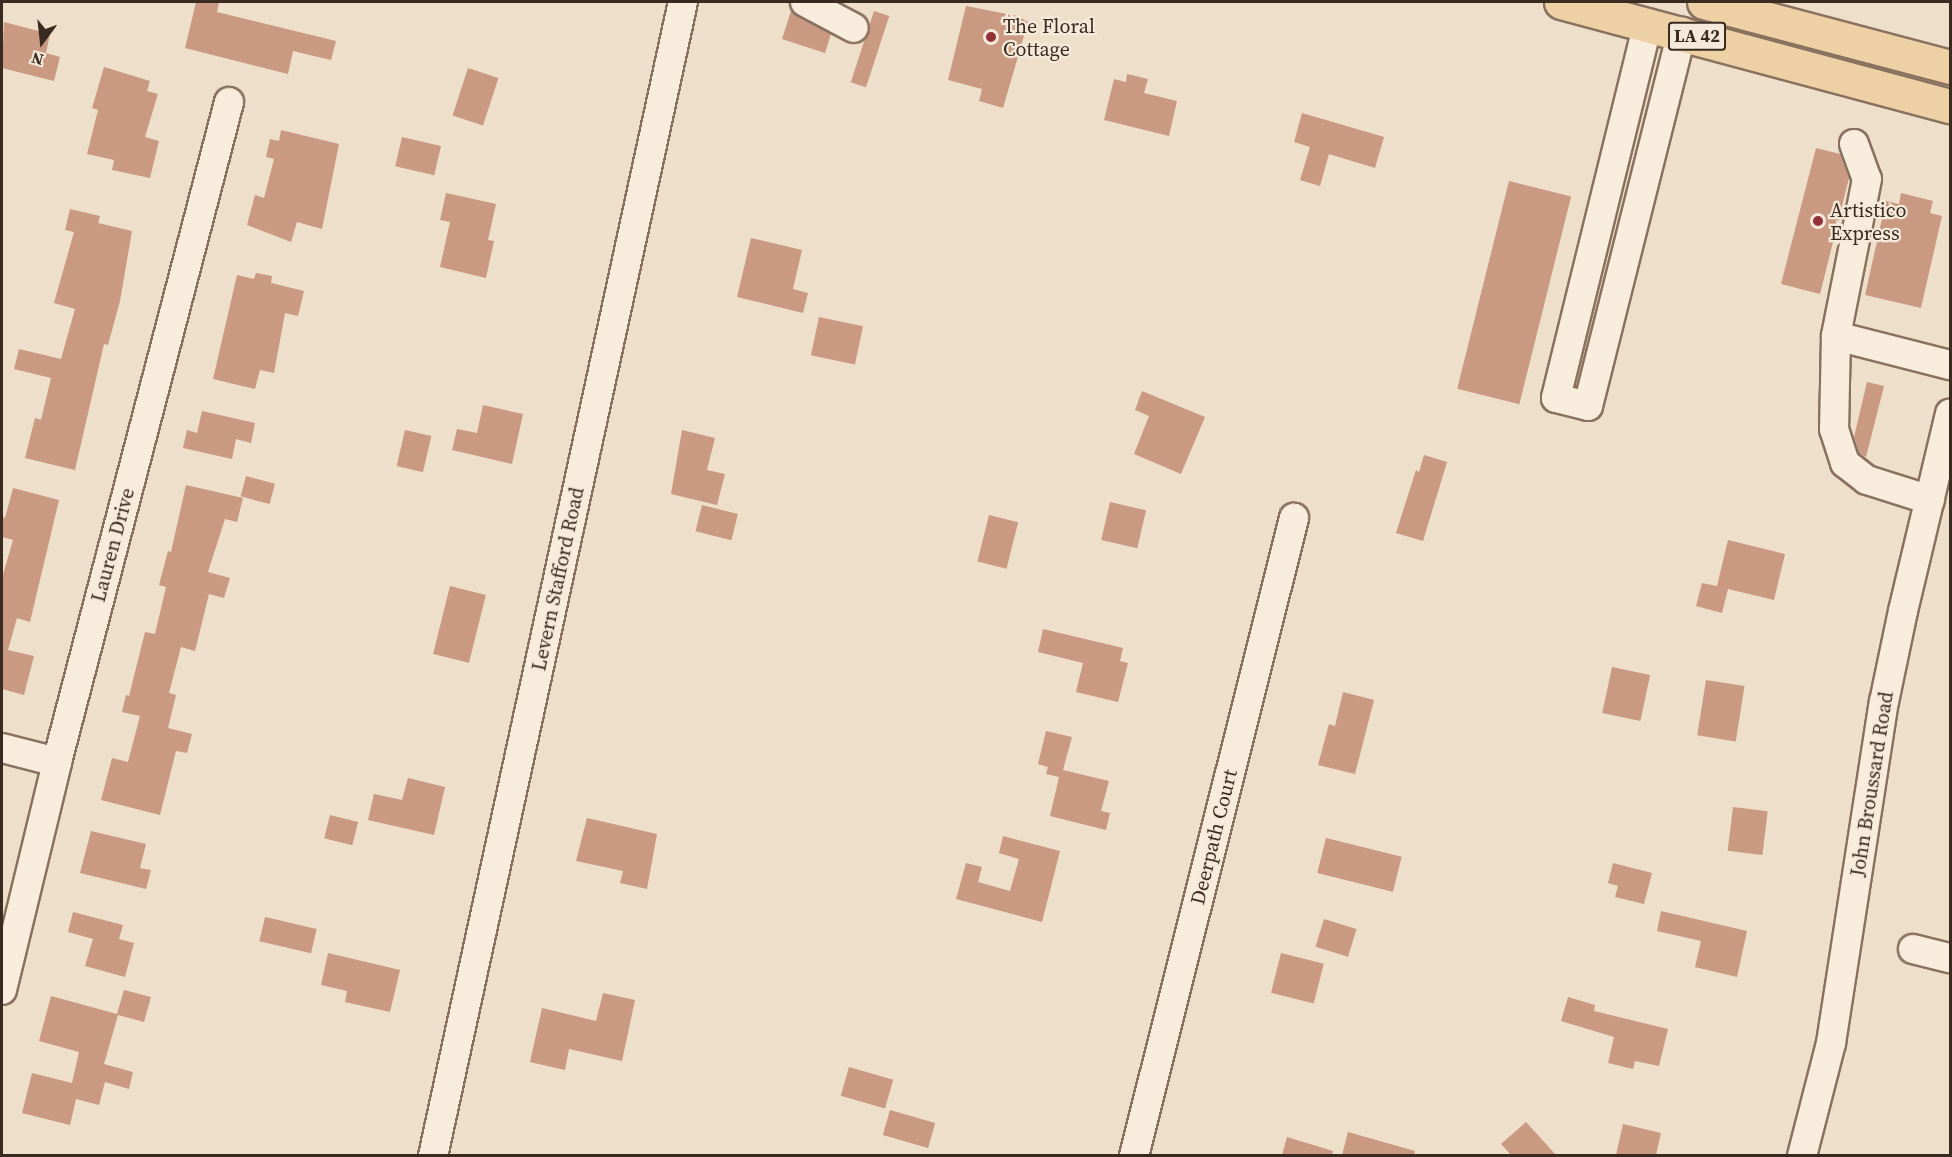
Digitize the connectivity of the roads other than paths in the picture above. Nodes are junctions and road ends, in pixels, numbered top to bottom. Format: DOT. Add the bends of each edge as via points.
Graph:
graph roads {
  1 [pos="683,2"];
  2 [pos="805,2"];
  3 [pos="1561,2"];
  4 [pos="1704,2"];
  5 [pos="1648,23"];
  6 [pos="854,28"];
  7 [pos="1682,32"];
  8 [pos="1950,67"];
  9 [pos="229,102"];
  10 [pos="1950,106"];
  11 [pos="1854,144"];
  12 [pos="1836,336"];
  13 [pos="1950,365"];
  14 [pos="1950,414"];
  15 [pos="1930,500"];
  16 [pos="1294,518"];
  17 [pos="2,748"];
  18 [pos="57,762"];
  19 [pos="1913,949"];
  20 [pos="1950,958"];
  21 [pos="2,990"];
  22 [pos="433,1155"];
  23 [pos="1134,1155"];
  24 [pos="1802,1155"];
  1 -- 22 [label="street, Levern Stafford Road"];
  2 -- 6 [label="street"];
  3 -- 5 [label="main road, LA 42"];
  4 -- 8 [label="main road, LA 42"];
  5 -- 7 [label="main road, LA 42"];
  5 -- 7 [label="street" via="1556,398 1588,406"];
  7 -- 10 [label="main road, LA 42"];
  9 -- 18 [label="street, Lauren Drive"];
  11 -- 12 [label="street" via="1867,179"];
  12 -- 13 [label="street"];
  12 -- 15 [label="street" via="1834,429 1845,463 1867,480"];
  14 -- 15 [label="street, John Broussard Road"];
  15 -- 24 [label="street, John Broussard Road" via="1884,702 1830,1044"];
  16 -- 23 [label="street, Deerpath Court"];
  17 -- 18 [label="street"];
  18 -- 21 [label="street, Lauren Drive"];
  19 -- 20 [label="street"];
}
